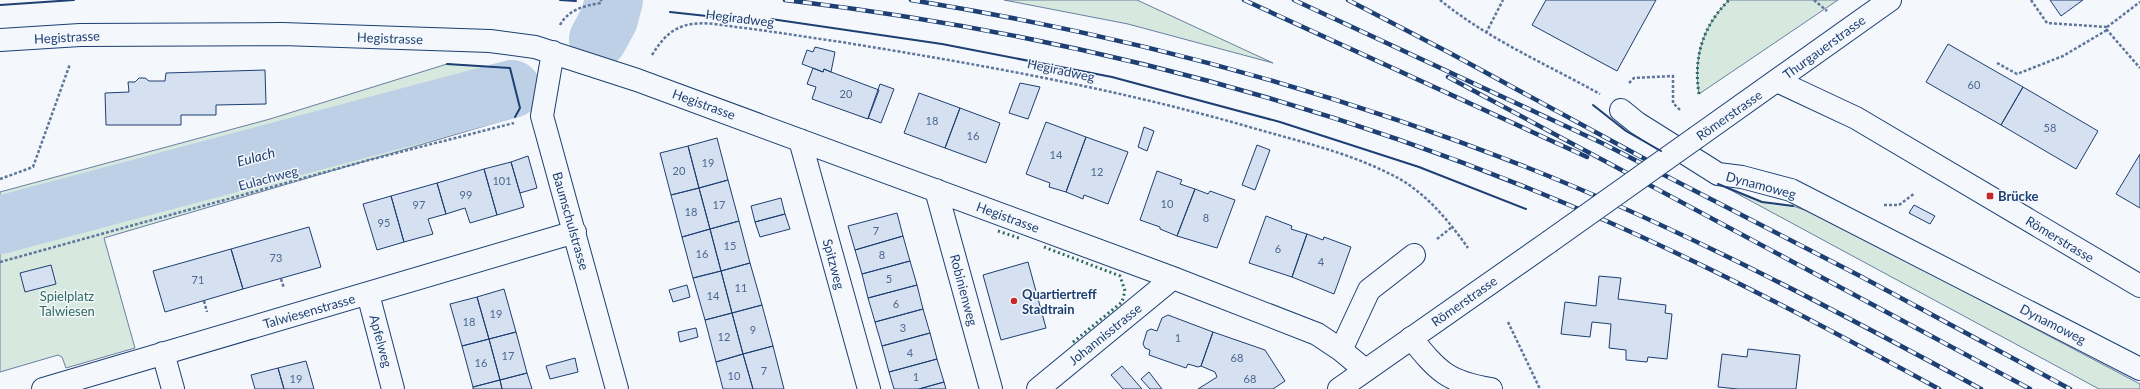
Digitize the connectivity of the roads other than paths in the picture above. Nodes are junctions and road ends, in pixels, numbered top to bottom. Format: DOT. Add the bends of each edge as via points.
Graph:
graph roads {
  1 [pos="1890,0"];
  2 [pos="0,40"];
  3 [pos="553,52"];
  4 [pos="1777,80"];
  5 [pos="1621,110"];
  6 [pos="800,140"];
  7 [pos="936,190"];
  8 [pos="576,232"];
  9 [pos="1414,255"];
  10 [pos="1173,278"];
  11 [pos="2140,286"];
  12 [pos="368,294"];
  13 [pos="1411,338"];
  14 [pos="1341,350"];
  15 [pos="163,353"];
  16 [pos="2140,369"];
  17 [pos="1365,370"];
  18 [pos="43,389"];
  19 [pos="173,389"];
  20 [pos="393,389"];
  21 [pos="618,389"];
  22 [pos="869,389"];
  23 [pos="991,389"];
  24 [pos="1038,389"];
  25 [pos="1339,389"];
  26 [pos="1491,389"];
  1 -- 4 [label="street, Thurgauerstrasse"];
  2 -- 3 [label="street, Hegistrasse" via="80,35 282,34 483,41 515,44"];
  3 -- 6 [label="street, Hegistrasse" via="638,80"];
  3 -- 8 [label="street, Baumschulstrasse" via="542,116"];
  4 -- 11 [label="street, Römerstrasse" via="1856,118"];
  4 -- 13 [label="street, Römerstrasse, bridge"];
  5 -- 16 [label="street, Dynamoweg" via="1718,174 1742,177 1790,190"];
  6 -- 7 [label="street, Hegistrasse"];
  6 -- 22 [label="street, Spitzweg"];
  7 -- 10 [label="street, Hegistrasse"];
  7 -- 23 [label="street, Robinienweg"];
  8 -- 12 [label="street, Talwiesenstrasse"];
  8 -- 21 [label="street, Baumschulstrasse"];
  9 -- 14 [label="street" via="1369,290"];
  10 -- 14 [label="street, Hegistrasse" via="1317,334"];
  10 -- 24 [label="street, Johannisstrasse"];
  12 -- 15 [label="street, Talwiesenstrasse"];
  12 -- 20 [label="street, Apfelweg"];
  13 -- 17 [label="street, Römerstrasse"];
  13 -- 26 [label="street" via="1441,372 1461,382"];
  14 -- 17 [label="street, Hegistrasse"];
  15 -- 18 [label="street, Talwiesenstrasse"];
  15 -- 19 [label="street"];
  17 -- 25 [label="street, Römerstrasse"];
}
